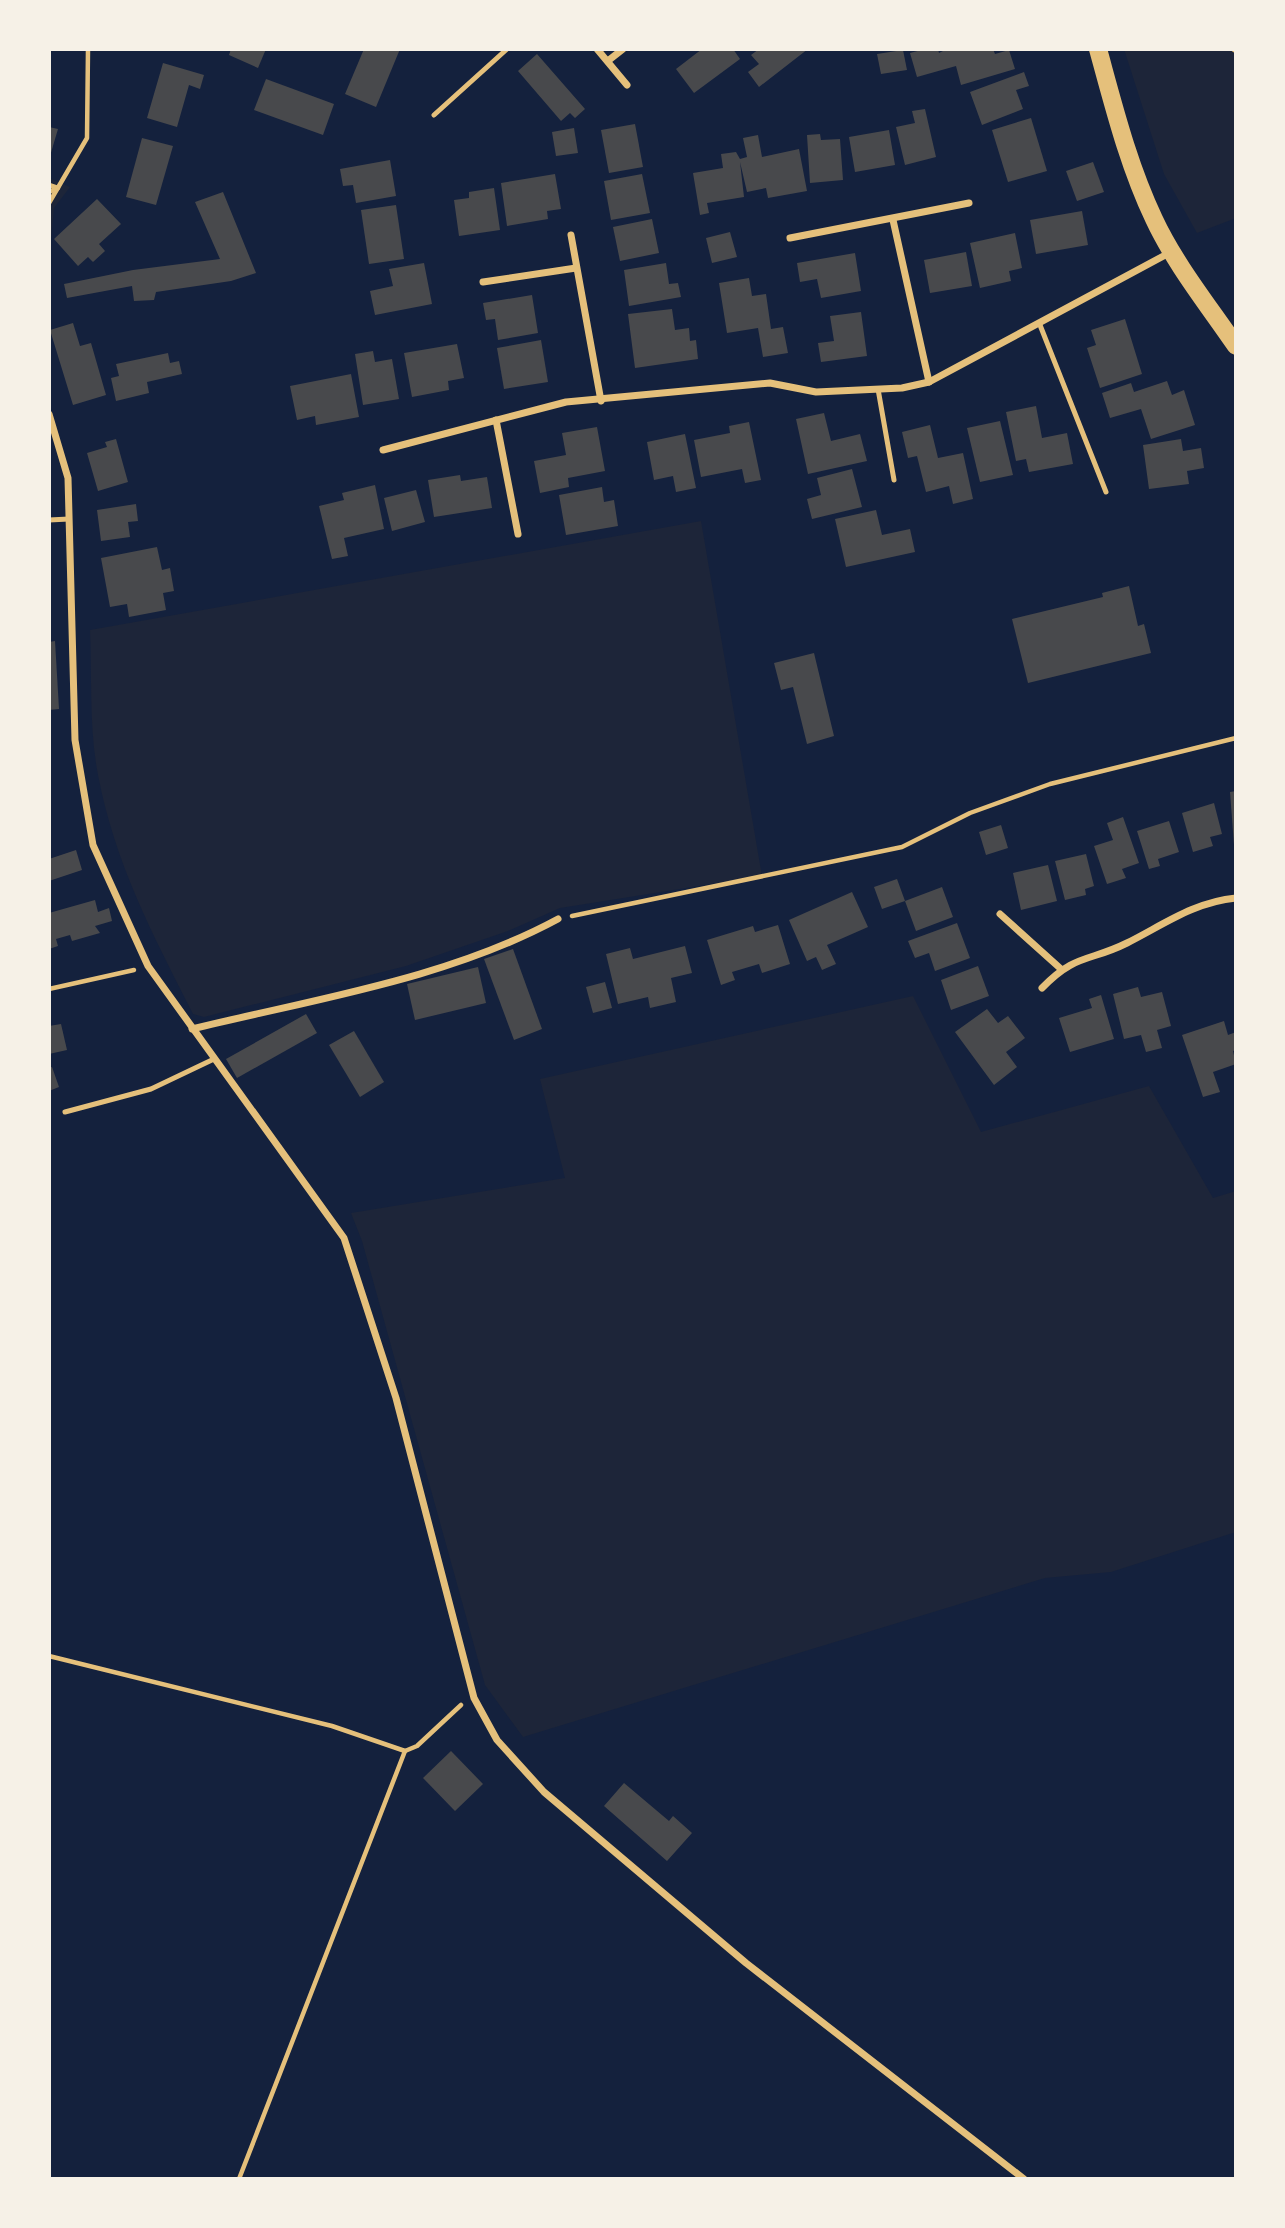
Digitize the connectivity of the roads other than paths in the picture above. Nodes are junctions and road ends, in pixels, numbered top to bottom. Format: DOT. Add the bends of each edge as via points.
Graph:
graph roads {
  1 [pos="507,49"];
  2 [pos="597,49"];
  3 [pos="623,49"];
  4 [pos="1098,49"];
  5 [pos="609,60"];
  6 [pos="627,85"];
  7 [pos="434,115"];
  8 [pos="969,203"];
  9 [pos="893,220"];
  10 [pos="571,235"];
  11 [pos="790,238"];
  12 [pos="1172,252"];
  13 [pos="576,268"];
  14 [pos="483,282"];
  15 [pos="1040,324"];
  16 [pos="1236,346"];
  17 [pos="929,382"];
  18 [pos="878,389"];
  19 [pos="601,401"];
  20 [pos="49,414"];
  21 [pos="496,420"];
  22 [pos="383,450"];
  23 [pos="894,480"];
  24 [pos="1105,492"];
  25 [pos="69,519"];
  26 [pos="49,520"];
  27 [pos="518,534"];
  28 [pos="1236,898"];
  29 [pos="1000,914"];
  30 [pos="558,919"];
  31 [pos="1061,969"];
  32 [pos="1042,988"];
  33 [pos="192,1029"];
  34 [pos="214,1059"];
  35 [pos="65,1112"];
  36 [pos="1024,2179"];
  1 -- 7 [label="lane"];
  2 -- 5 [label="street"];
  3 -- 5 [label="street"];
  4 -- 12 [label="main road" via="1127,153"];
  5 -- 6 [label="street"];
  8 -- 9 [label="street"];
  9 -- 11 [label="street"];
  9 -- 17 [label="street"];
  10 -- 13 [label="street"];
  12 -- 15 [label="street"];
  12 -- 16 [label="main road"];
  13 -- 14 [label="street"];
  13 -- 19 [label="street"];
  15 -- 17 [label="street"];
  15 -- 24 [label="lane"];
  17 -- 18 [label="street"];
  18 -- 19 [label="street" via="816,392 770,383"];
  18 -- 23 [label="lane"];
  19 -- 21 [label="street" via="566,402"];
  20 -- 25 [label="street" via="68,478"];
  21 -- 22 [label="street"];
  21 -- 27 [label="street"];
  25 -- 26 [label="lane"];
  25 -- 33 [label="street" via="75,740 93,845 148,967"];
  28 -- 31 [label="street" via="1215,900 1173,916 1125,944"];
  29 -- 31 [label="street"];
  30 -- 33 [label="street" via="520,939 425,972"];
  31 -- 32 [label="street"];
  33 -- 34 [label="street"];
  34 -- 35 [label="lane" via="151,1088"];
  34 -- 36 [label="street" via="344,1238 396,1398 474,1698 497,1740 544,1792 746,1963"];
}
